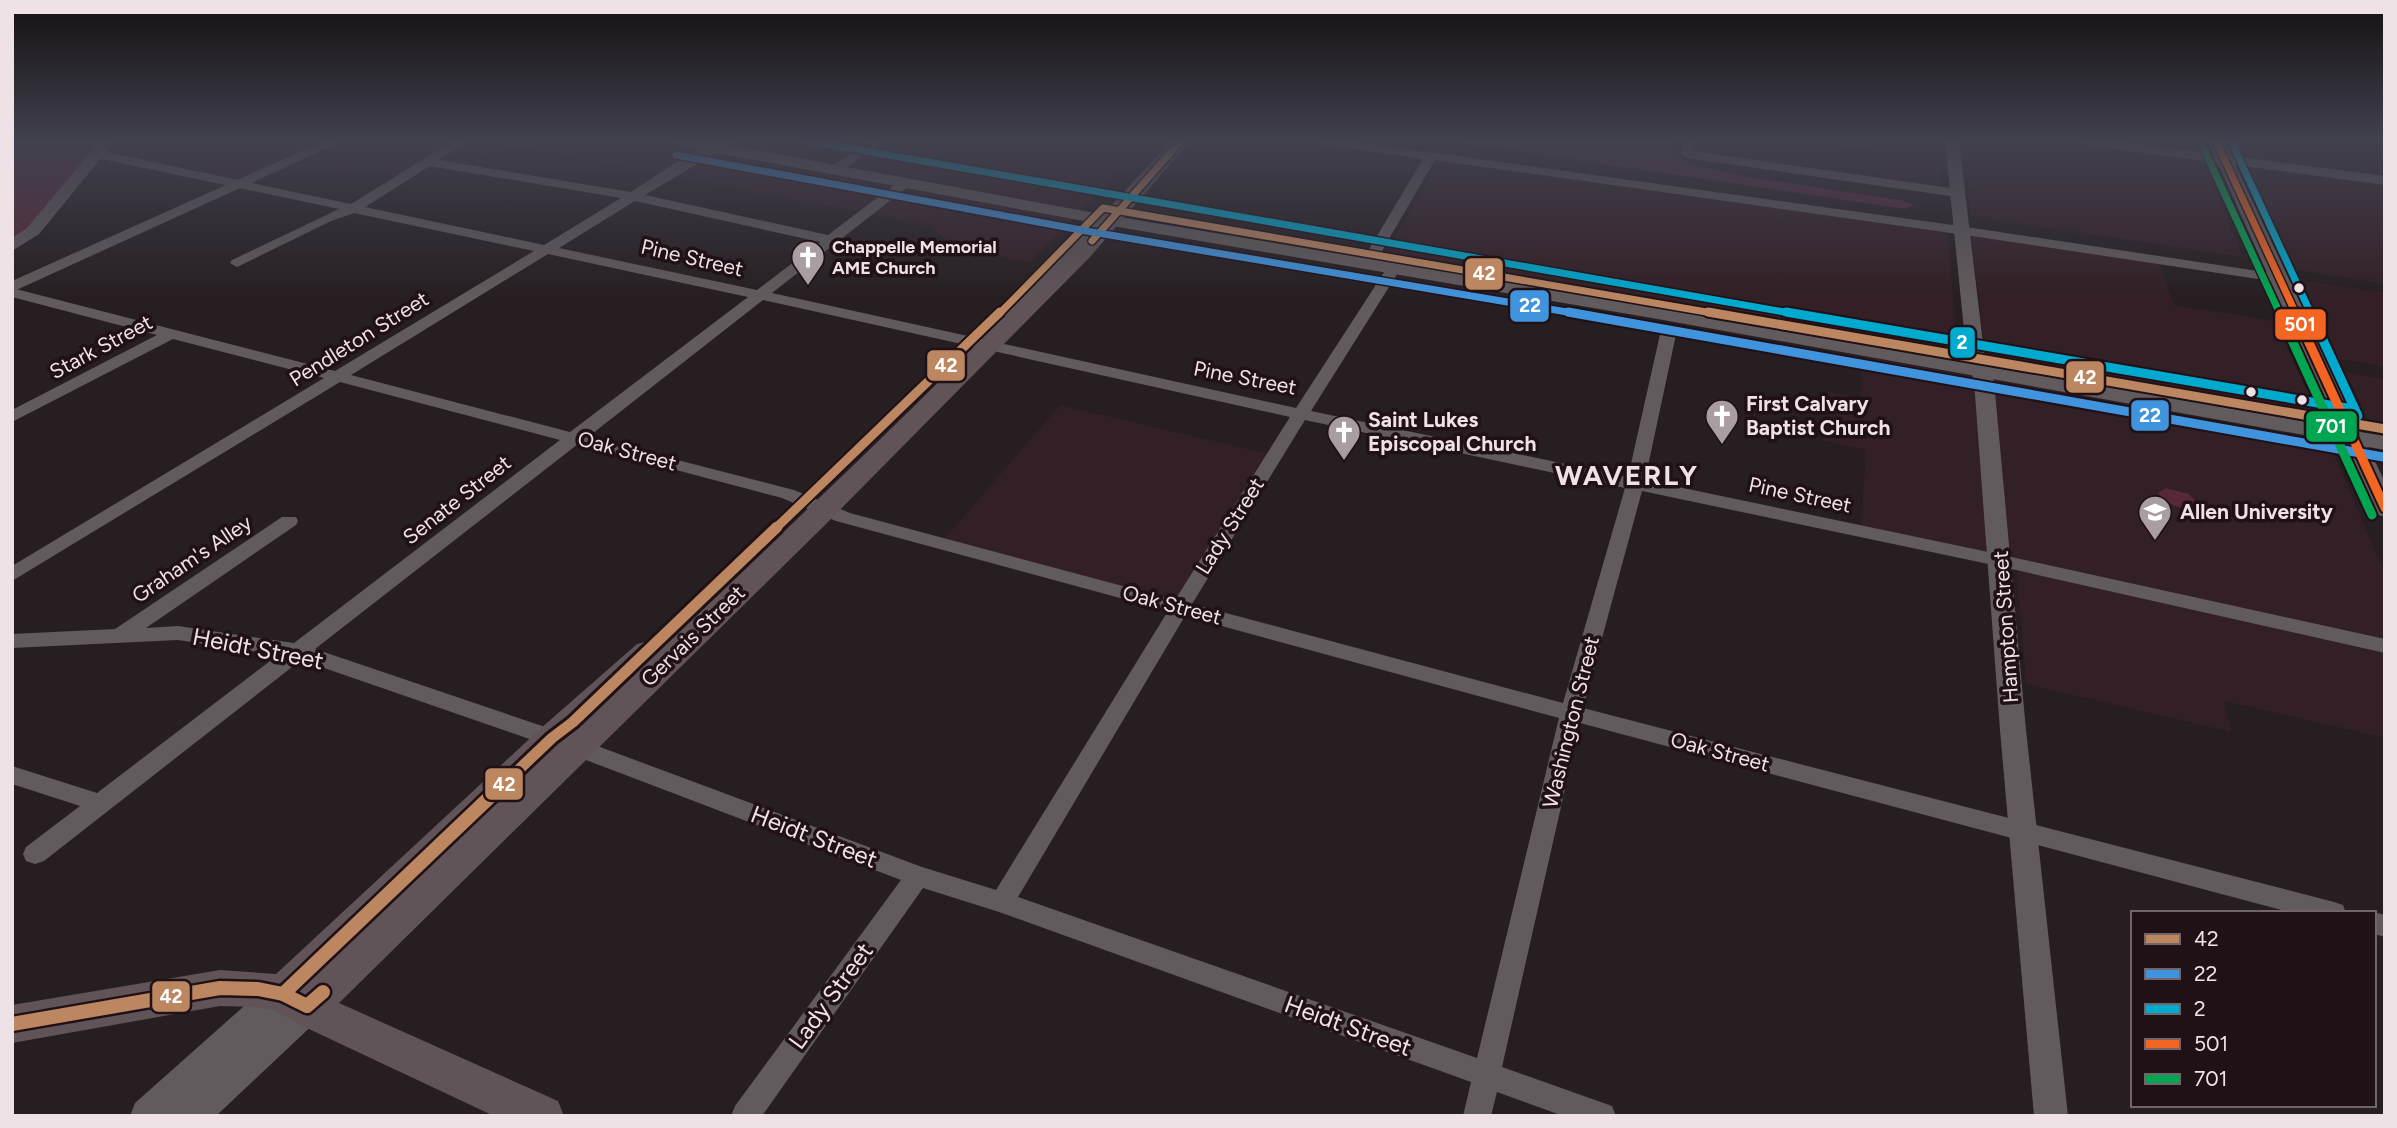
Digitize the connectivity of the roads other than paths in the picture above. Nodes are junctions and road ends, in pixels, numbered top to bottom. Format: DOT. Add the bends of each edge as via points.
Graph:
graph roads {
  1 [pos="1957,193"];
  2 [pos="64,194"];
  3 [pos="220,194"];
  4 [pos="280,194"];
  5 [pos="377,194"];
  6 [pos="618,194"];
  7 [pos="636,194"];
  8 [pos="891,194"];
  9 [pos="979,194"];
  10 [pos="996,194"];
  11 [pos="1123,194"];
  12 [pos="1128,194"];
  13 [pos="1409,194"];
  14 [pos="1696,194"];
  15 [pos="2239,194"];
  16 [pos="632,196"];
  17 [pos="352,209"];
  18 [pos="1107,214"];
  19 [pos="1960,231"];
  20 [pos="831,240"];
  21 [pos="12,246"];
  22 [pos="544,248"];
  23 [pos="1372,256"];
  24 [pos="237,263"];
  25 [pos="1396,265"];
  26 [pos="2278,278"];
  27 [pos="12,290"];
  28 [pos="758,296"];
  29 [pos="1669,330"];
  30 [pos="172,333"];
  31 [pos="982,342"];
  32 [pos="1978,366"];
  33 [pos="340,376"];
  34 [pos="1300,413"];
  35 [pos="12,417"];
  36 [pos="2348,429"];
  37 [pos="2385,429"];
  38 [pos="576,437"];
  39 [pos="2385,443"];
  40 [pos="1635,484"];
  41 [pos="816,504"];
  42 [pos="2385,509"];
  43 [pos="289,521"];
  44 [pos="1998,560"];
  45 [pos="12,575"];
  46 [pos="1180,607"];
  47 [pos="121,634"];
  48 [pos="12,641"];
  49 [pos="2385,646"];
  50 [pos="298,651"];
  51 [pos="1571,713"];
  52 [pos="564,743"];
  53 [pos="12,775"];
  54 [pos="99,803"];
  55 [pos="2023,831"];
  56 [pos="35,854"];
  57 [pos="918,876"];
  58 [pos="1002,902"];
  59 [pos="2326,911"];
  60 [pos="295,1000"];
  61 [pos="12,1024"];
  62 [pos="1489,1076"];
  63 [pos="149,1116"];
  64 [pos="188,1116"];
  65 [pos="542,1116"];
  66 [pos="745,1116"];
  67 [pos="1478,1116"];
  68 [pos="1602,1116"];
  69 [pos="2051,1116"];
  1 -- 19 [label="street, Hampton Street"];
  2 -- 21 [label="street" via="33,231"];
  3 -- 27 [label="street"];
  4 -- 17 [label="street, Pine Street"];
  5 -- 17 [label="street"];
  6 -- 16 [label="street"];
  7 -- 16 [label="street, Pendleton Street"];
  8 -- 20 [label="street, Senate Street"];
  9 -- 18 [label="main road"];
  10 -- 18 [label="main road"];
  11 -- 18 [label="main road, Gervais Street"];
  12 -- 18 [label="main road, Gervais Street"];
  13 -- 23 [label="street"];
  14 -- 19 [label="street"];
  15 -- 26 [label="main road"];
  16 -- 20 [label="street"];
  16 -- 22 [label="street, Pendleton Street"];
  17 -- 22 [label="street, Pine Street"];
  17 -- 24 [label="street"];
  18 -- 23 [label="main road"];
  18 -- 25 [label="main road"];
  18 -- 31 [label="main road, Gervais Street"];
  19 -- 26 [label="street"];
  19 -- 32 [label="street, Hampton Street"];
  20 -- 28 [label="street, Senate Street"];
  22 -- 28 [label="street, Pine Street"];
  22 -- 33 [label="street, Pendleton Street"];
  23 -- 25 [label="main road"];
  25 -- 32 [label="main road"];
  25 -- 34 [label="street, Lady Street"];
  26 -- 36 [label="main road"];
  27 -- 30 [label="street, Oak Street"];
  28 -- 31 [label="street, Pine Street"];
  28 -- 38 [label="street, Senate Street"];
  29 -- 40 [label="street, Washington Street"];
  30 -- 33 [label="street, Oak Street"];
  30 -- 35 [label="street, Stark Street"];
  31 -- 34 [label="street, Pine Street"];
  31 -- 41 [label="main road, Gervais Street"];
  32 -- 36 [label="main road"];
  32 -- 44 [label="street, Hampton Street" via="1984,381"];
  33 -- 38 [label="street, Oak Street"];
  33 -- 45 [label="street, Pendleton Street"];
  34 -- 40 [label="street, Pine Street"];
  34 -- 46 [label="street, Lady Street"];
  36 -- 37 [label="main road"];
  36 -- 39 [label="main road"];
  36 -- 42 [label="main road"];
  38 -- 41 [label="street, Oak Street"];
  38 -- 50 [label="street, Senate Street"];
  40 -- 44 [label="street, Pine Street"];
  40 -- 51 [label="street, Washington Street"];
  41 -- 46 [label="street, Oak Street" via="843,517"];
  41 -- 52 [label="main road, Gervais Street"];
  43 -- 47 [label="street, Graham's Alley"];
  44 -- 49 [label="street, Pine Street"];
  44 -- 55 [label="street, Hampton Street"];
  46 -- 51 [label="street, Oak Street"];
  46 -- 58 [label="street, Lady Street"];
  47 -- 48 [label="street, Heidt Street"];
  47 -- 50 [label="street, Heidt Street" via="178,633"];
  50 -- 52 [label="street, Heidt Street"];
  50 -- 54 [label="street, Senate Street"];
  51 -- 55 [label="street, Oak Street"];
  51 -- 62 [label="street, Washington Street"];
  52 -- 57 [label="street, Heidt Street"];
  52 -- 60 [label="main road, Gervais Street"];
  53 -- 54 [label="street"];
  54 -- 56 [label="street, Senate Street"];
  55 -- 59 [label="street, Oak Street"];
  55 -- 69 [label="street, Hampton Street"];
  57 -- 58 [label="street, Heidt Street"];
  57 -- 66 [label="street, Lady Street"];
  58 -- 62 [label="street, Heidt Street"];
  60 -- 61 [label="main road" via="258,989 220,988"];
  60 -- 63 [label="main road, Gervais Street"];
  60 -- 64 [label="main road, Gervais Street"];
  60 -- 65 [label="main road"];
  62 -- 67 [label="street, Washington Street"];
  62 -- 68 [label="street, Heidt Street"];
}
